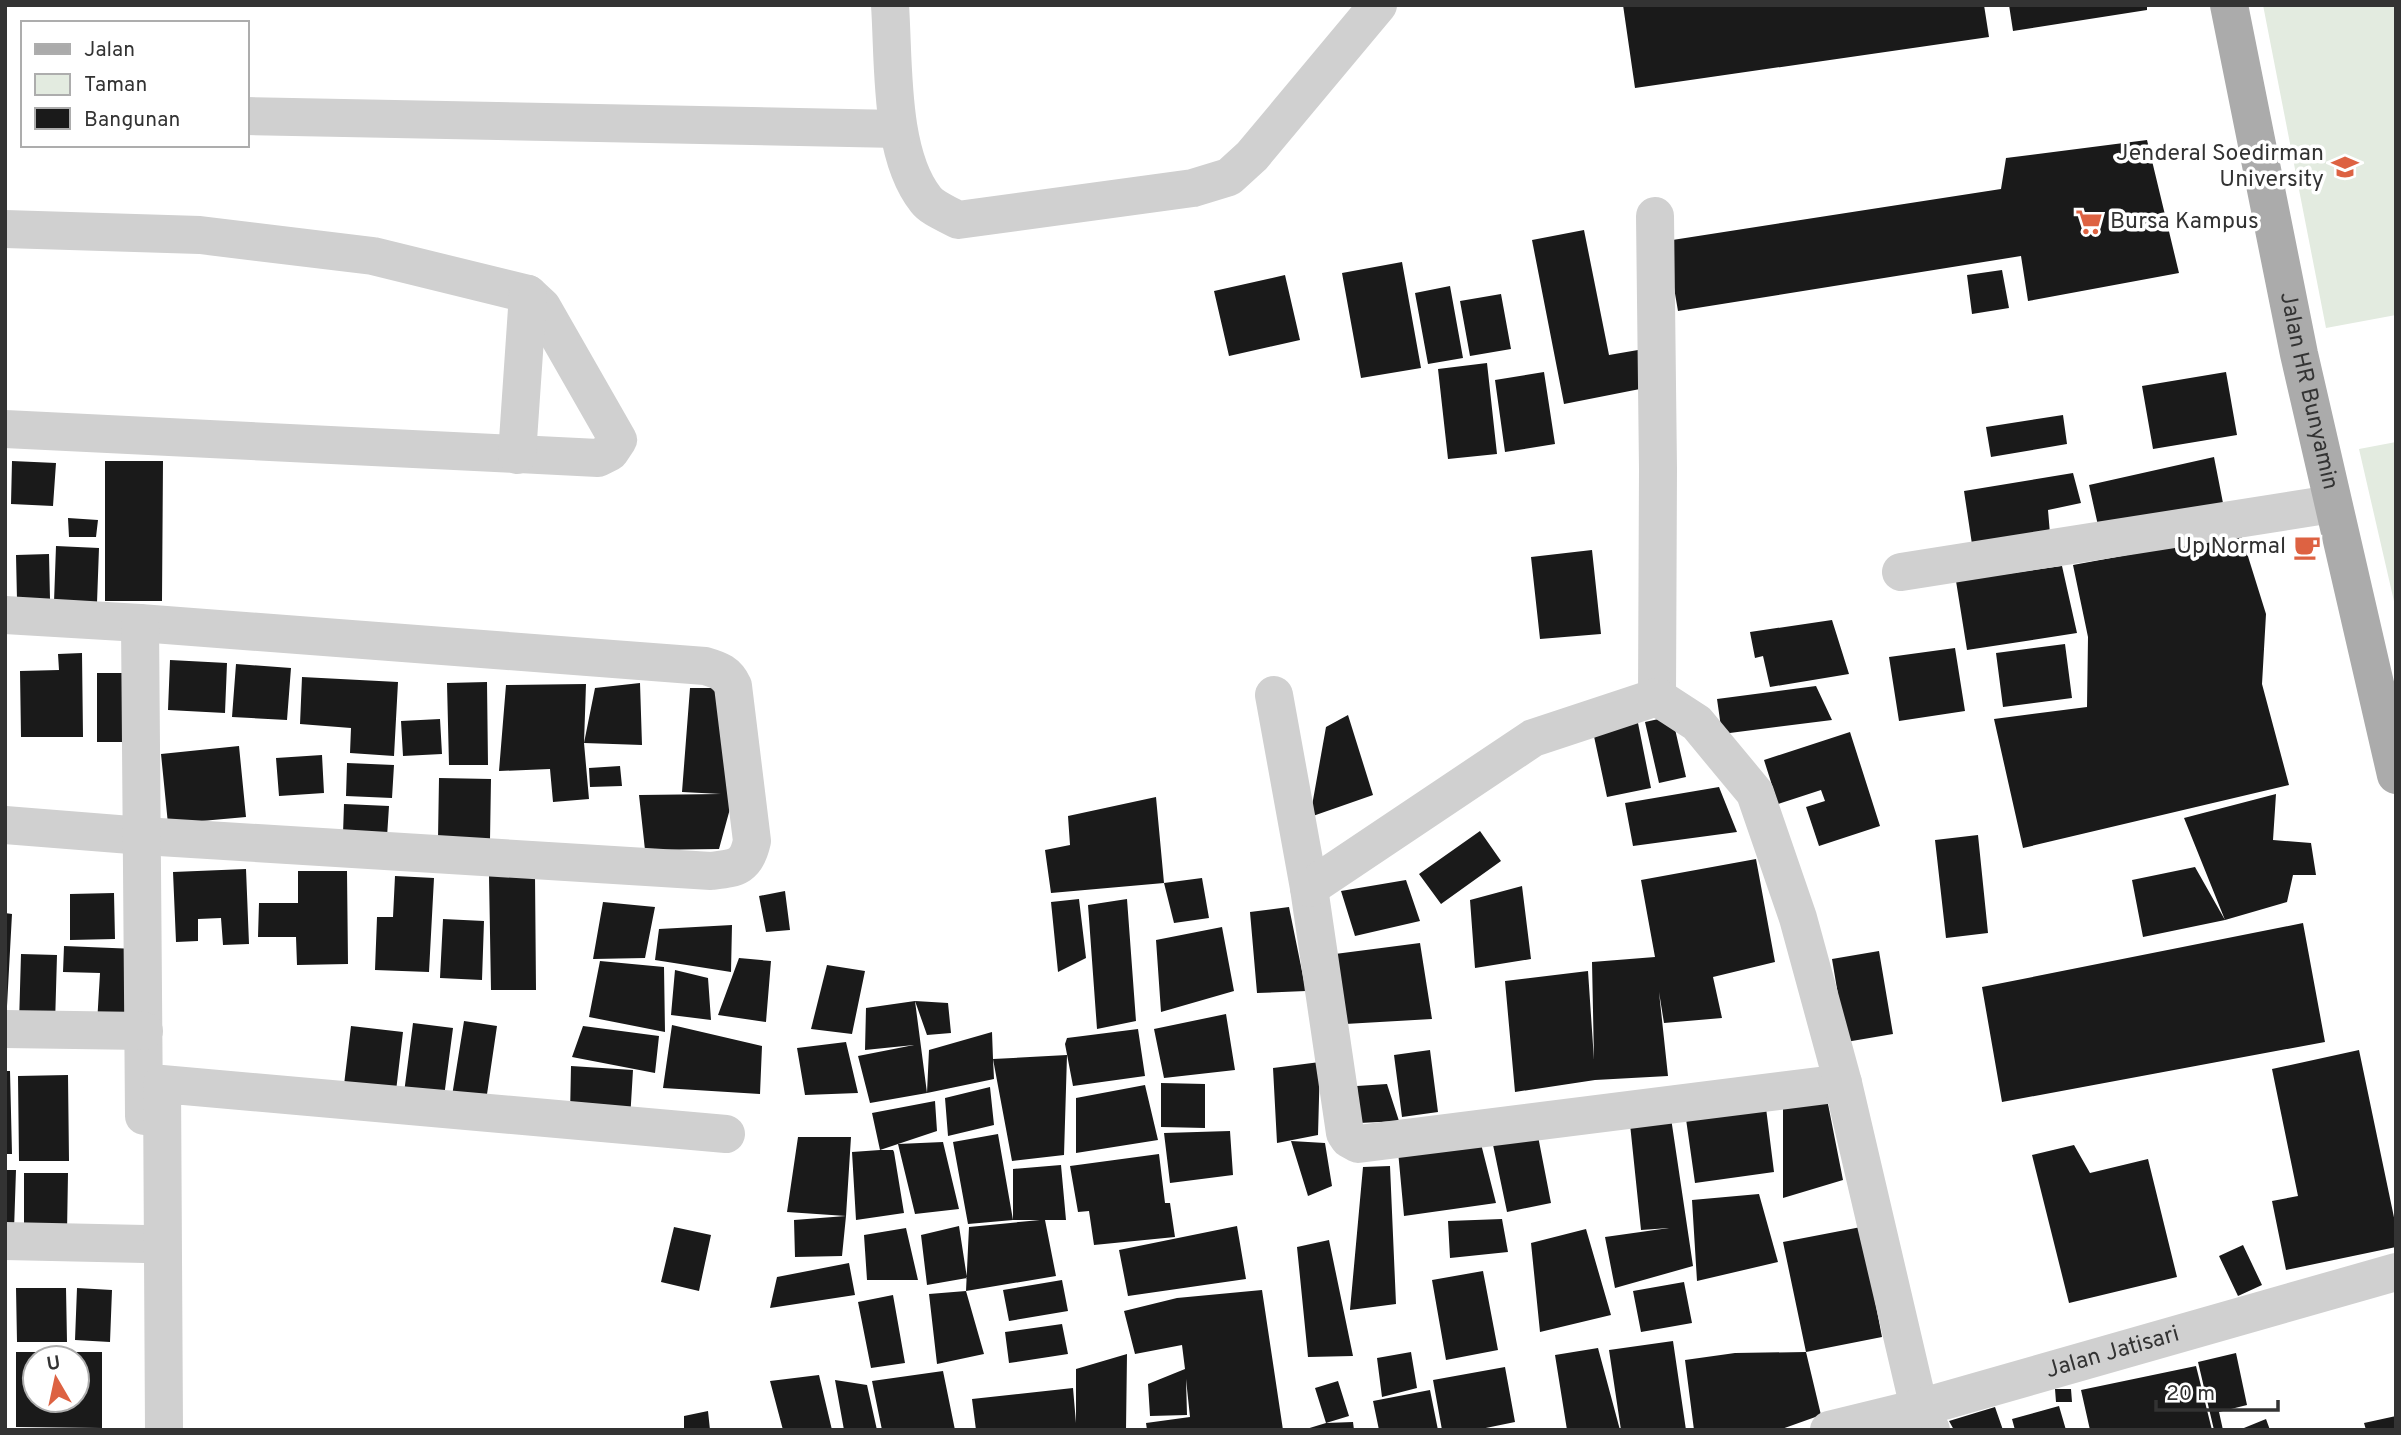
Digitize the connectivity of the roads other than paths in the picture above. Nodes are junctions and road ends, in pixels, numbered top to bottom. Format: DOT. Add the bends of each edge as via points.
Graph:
graph roads {
  1 [pos="890,5"];
  2 [pos="1378,5"];
  3 [pos="2229,5"];
  4 [pos="248,116"];
  5 [pos="898,129"];
  6 [pos="1655,216"];
  7 [pos="5,229"];
  8 [pos="528,294"];
  9 [pos="5,429"];
  10 [pos="517,455"];
  11 [pos="2332,504"];
  12 [pos="1901,572"];
  13 [pos="5,615"];
  14 [pos="140,623"];
  15 [pos="1274,695"];
  16 [pos="1657,698"];
  17 [pos="2396,775"];
  18 [pos="5,825"];
  19 [pos="143,836"];
  20 [pos="1309,888"];
  21 [pos="5,1029"];
  22 [pos="144,1031"];
  23 [pos="1843,1083"];
  24 [pos="726,1135"];
  25 [pos="5,1241"];
  26 [pos="145,1244"];
  27 [pos="2396,1272"];
  28 [pos="1925,1419"];
  29 [pos="147,1430"];
  30 [pos="164,1430"];
  31 [pos="1829,1430"];
  1 -- 5 [label="street"];
  2 -- 5 [label="street" via="1252,156 1229,177 1193,188 958,220 928,202 914,182"];
  3 -- 11 [label="main road, Jalan HR Bunyamin"];
  4 -- 5 [label="street"];
  6 -- 16 [label="street"];
  7 -- 8 [label="street" via="200,234 373,256"];
  8 -- 10 [label="street"];
  8 -- 10 [label="street" via="541,307 618,440 610,452 598,458"];
  9 -- 10 [label="street"];
  11 -- 12 [label="street"];
  11 -- 17 [label="main road, Jalan HR Bunyamin"];
  13 -- 14 [label="street"];
  14 -- 19 [label="street"];
  14 -- 19 [label="street" via="719,670 729,676 733,687 752,841 741,864 710,871"];
  15 -- 20 [label="street"];
  16 -- 20 [label="street" via="1533,738"];
  16 -- 23 [label="street" via="1697,723 1755,793 1798,918"];
  18 -- 19 [label="street"];
  19 -- 22 [label="street"];
  20 -- 23 [label="street" via="1345,1133 1353,1143"];
  21 -- 22 [label="street"];
  22 -- 26 [label="street"];
  23 -- 28 [label="street"];
  24 -- 30 [label="street" via="162,1084"];
  25 -- 26 [label="street"];
  26 -- 29 [label="street"];
  27 -- 28 [label="street, Jalan Jatisari"];
  28 -- 31 [label="street, Jalan Jatisari"];
}
